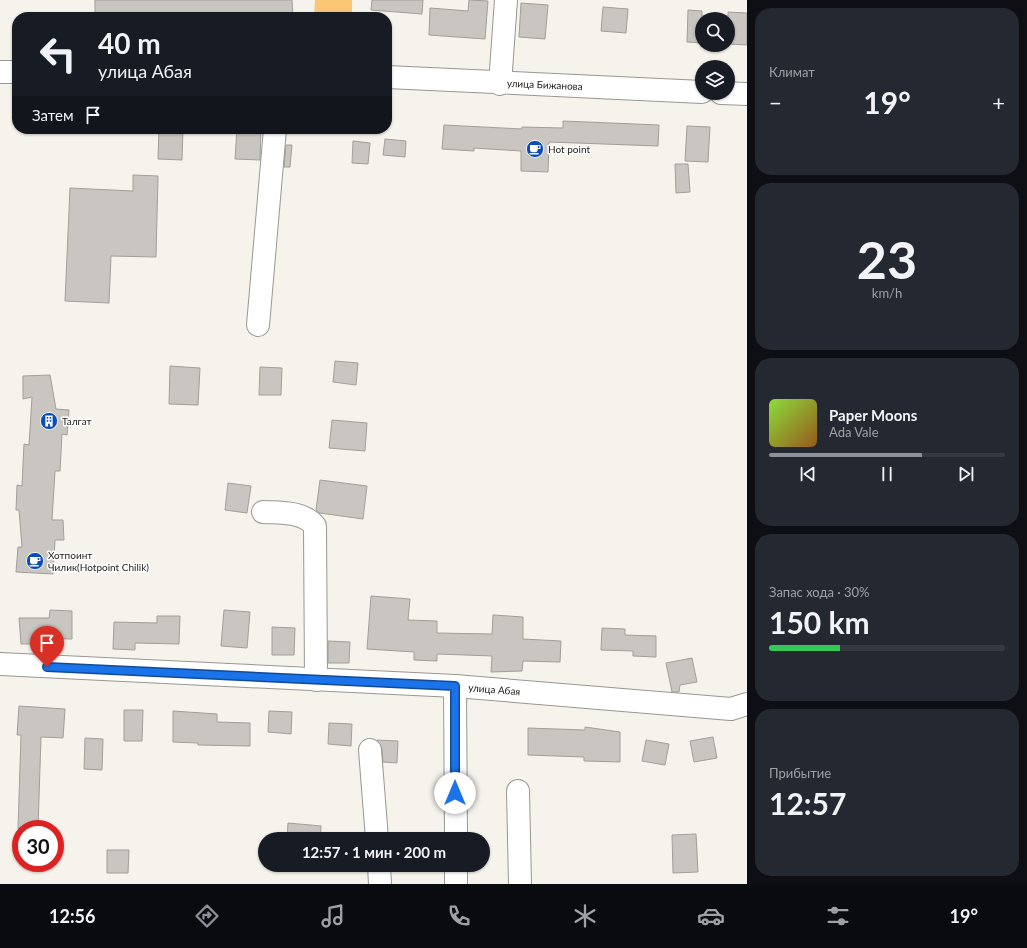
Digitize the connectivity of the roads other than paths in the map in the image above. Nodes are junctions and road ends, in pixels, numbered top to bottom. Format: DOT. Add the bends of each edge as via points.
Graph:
graph roads {
  1 [pos="506,0"];
  2 [pos="0,72"];
  3 [pos="12,72"];
  4 [pos="392,77"];
  5 [pos="500,84"];
  6 [pos="695,92"];
  7 [pos="735,94"];
  8 [pos="747,94"];
  9 [pos="275,134"];
  10 [pos="258,325"];
  11 [pos="262,512"];
  12 [pos="0,664"];
  13 [pos="316,680"];
  14 [pos="455,686"];
  15 [pos="747,704"];
  16 [pos="370,750"];
  17 [pos="518,792"];
  18 [pos="376,832"];
  19 [pos="456,832"];
  20 [pos="379,872"];
  21 [pos="456,872"];
  22 [pos="380,884"];
  23 [pos="456,884"];
  24 [pos="520,884"];
  1 -- 5 [label="street"];
  2 -- 3 [label="street"];
  4 -- 5 [label="street, улица Бижанова"];
  5 -- 6 [label="street, улица Бижанова"];
  7 -- 8 [label="street"];
  9 -- 10 [label="street"];
  11 -- 13 [label="street" via="300,516 315,526"];
  12 -- 13 [label="street, улица Абая"];
  13 -- 14 [label="street, улица Абая"];
  14 -- 15 [label="street, улица Абая" via="731,709"];
  14 -- 19 [label="street"];
  16 -- 18 [label="street"];
  17 -- 24 [label="street"];
  20 -- 22 [label="street"];
  21 -- 23 [label="street"];
}
